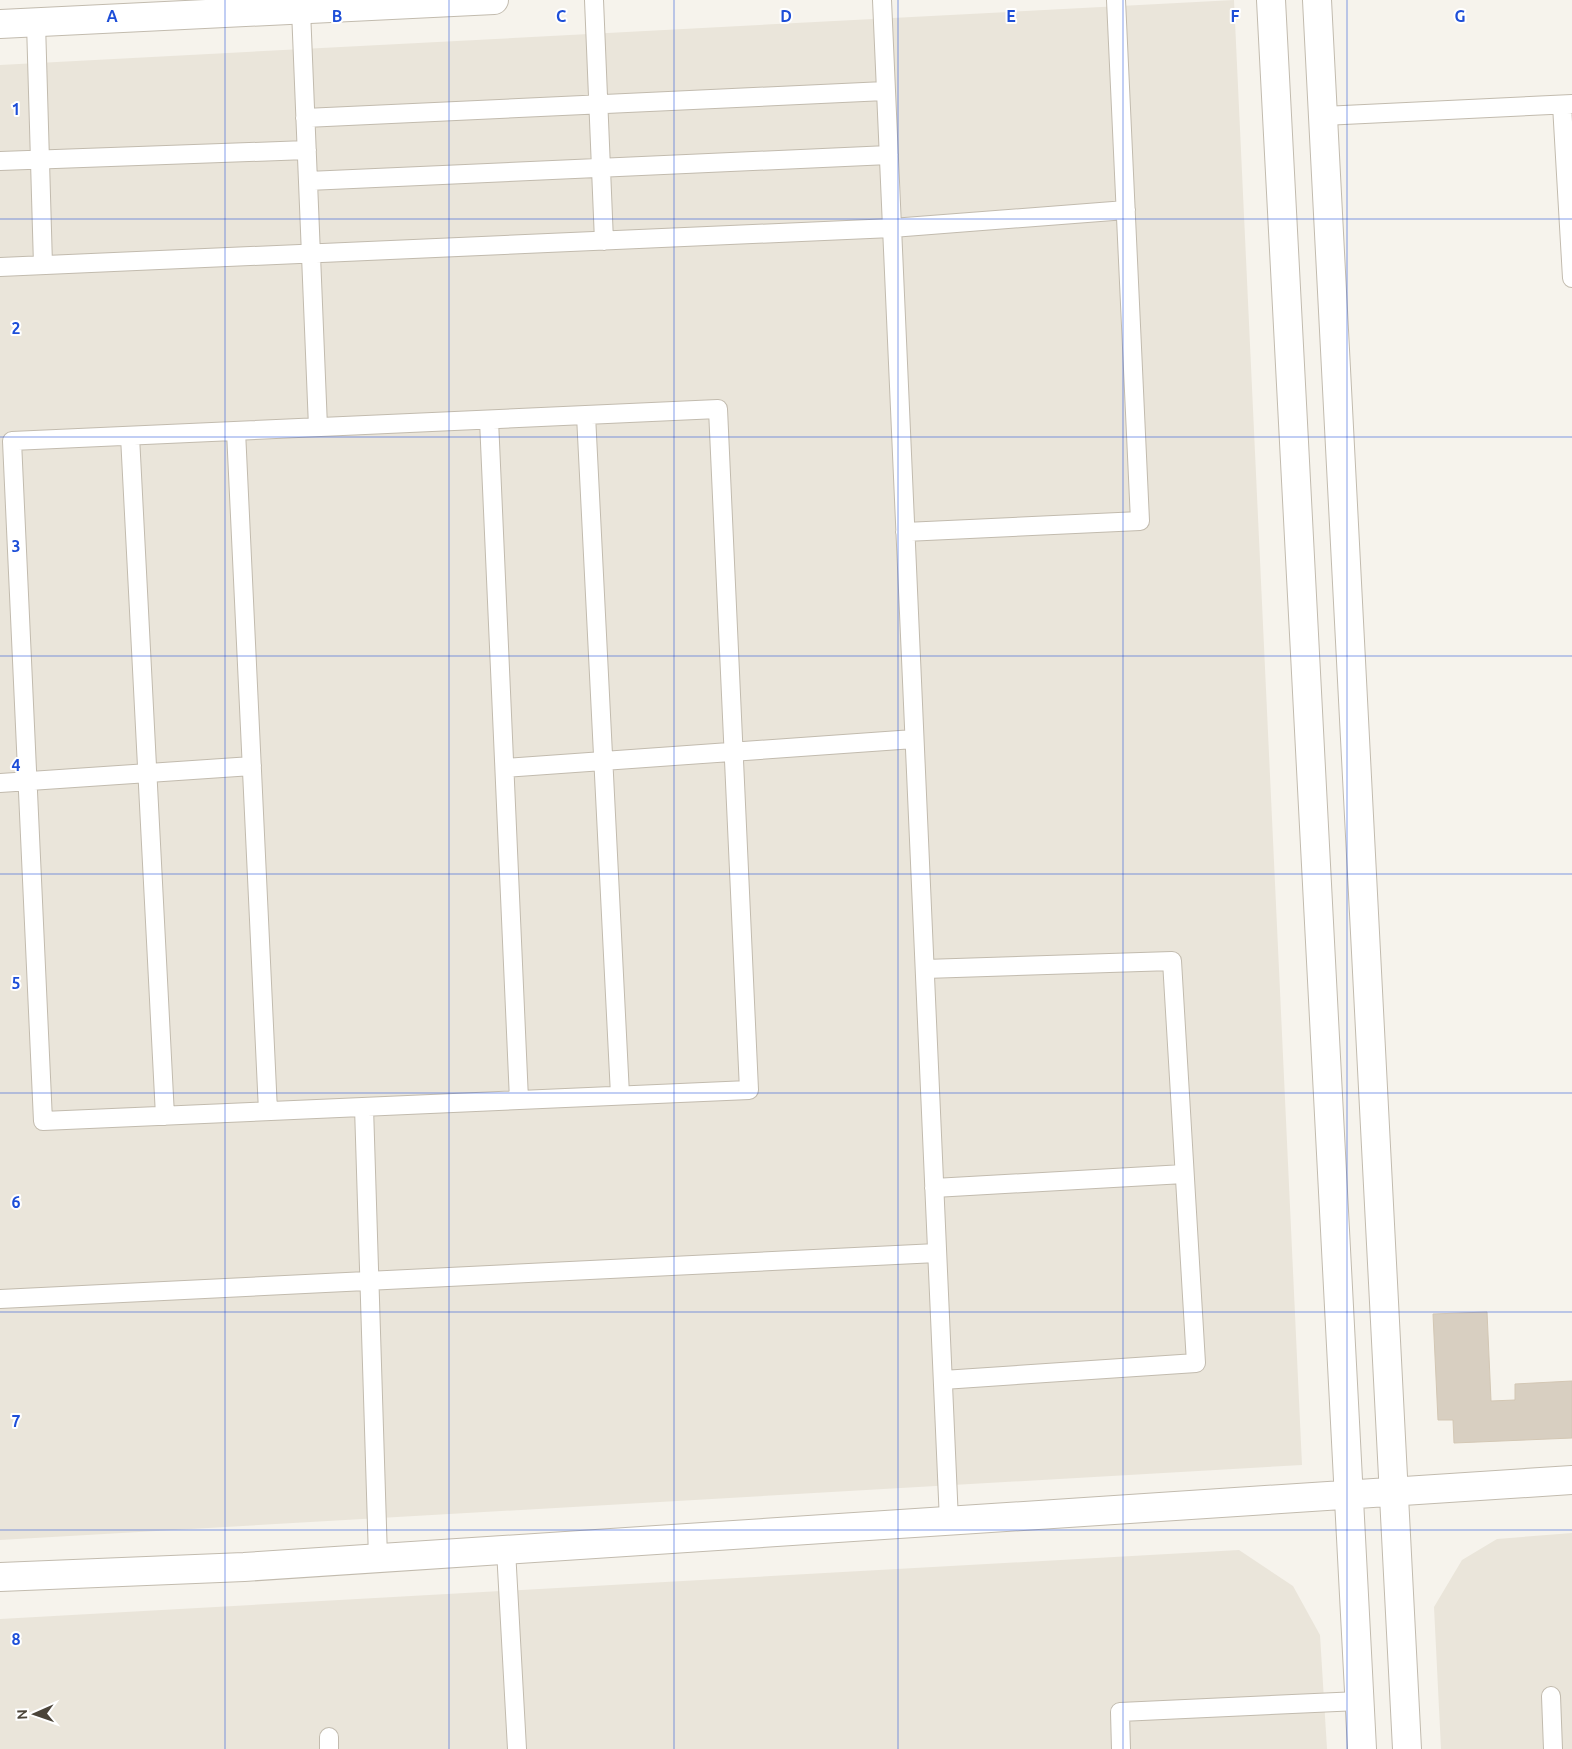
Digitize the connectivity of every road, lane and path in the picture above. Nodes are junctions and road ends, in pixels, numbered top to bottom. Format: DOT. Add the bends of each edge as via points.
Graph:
graph roads {
  1 [pos="494,0"];
  2 [pos="594,0"];
  3 [pos="882,0"];
  4 [pos="1116,0"];
  5 [pos="1271,0"];
  6 [pos="1317,0"];
  7 [pos="301,10"];
  8 [pos="36,23"];
  9 [pos="0,24"];
  10 [pos="885,91"];
  11 [pos="598,104"];
  12 [pos="1567,104"];
  13 [pos="1323,116"];
  14 [pos="305,118"];
  15 [pos="307,150"];
  16 [pos="889,155"];
  17 [pos="40,160"];
  18 [pos="0,162"];
  19 [pos="601,168"];
  20 [pos="308,181"];
  21 [pos="1126,210"];
  22 [pos="892,228"];
  23 [pos="604,241"];
  24 [pos="311,254"];
  25 [pos="44,265"];
  26 [pos="0,267"];
  27 [pos="1572,278"];
  28 [pos="586,415"];
  29 [pos="489,420"];
  30 [pos="318,427"];
  31 [pos="236,431"];
  32 [pos="130,436"];
  33 [pos="905,532"];
  34 [pos="914,739"];
  35 [pos="734,752"];
  36 [pos="603,761"];
  37 [pos="252,766"];
  38 [pos="505,768"];
  39 [pos="147,773"];
  40 [pos="28,781"];
  41 [pos="0,782"];
  42 [pos="925,969"];
  43 [pos="620,1095"];
  44 [pos="519,1100"];
  45 [pos="364,1107"];
  46 [pos="268,1111"];
  47 [pos="165,1116"];
  48 [pos="1184,1174"];
  49 [pos="934,1188"];
  50 [pos="937,1253"];
  51 [pos="369,1281"];
  52 [pos="0,1299"];
  53 [pos="943,1380"];
  54 [pos="1572,1480"];
  55 [pos="1394,1492"];
  56 [pos="1349,1494"];
  57 [pos="949,1521"];
  58 [pos="506,1550"];
  59 [pos="378,1558"];
  60 [pos="0,1577"];
  61 [pos="1551,1696"];
  62 [pos="1360,1701"];
  63 [pos="517,1749"];
  64 [pos="1121,1749"];
  65 [pos="1362,1749"];
  66 [pos="1407,1749"];
  67 [pos="1553,1749"];
  1 -- 7 [label="street"];
  2 -- 11 [label="lane"];
  3 -- 10 [label="lane"];
  4 -- 21 [label="lane"];
  5 -- 56 [label="street"];
  6 -- 13 [label="street"];
  7 -- 8 [label="street"];
  7 -- 14 [label="lane"];
  8 -- 9 [label="street"];
  8 -- 17 [label="lane"];
  10 -- 11 [label="lane"];
  10 -- 16 [label="lane"];
  11 -- 14 [label="lane"];
  11 -- 19 [label="lane"];
  12 -- 13 [label="lane"];
  12 -- 27 [label="lane"];
  13 -- 55 [label="street"];
  14 -- 15 [label="lane"];
  15 -- 17 [label="lane"];
  15 -- 20 [label="lane"];
  16 -- 19 [label="lane"];
  16 -- 22 [label="lane"];
  17 -- 18 [label="lane"];
  17 -- 25 [label="lane"];
  19 -- 20 [label="lane"];
  19 -- 23 [label="lane"];
  20 -- 24 [label="lane"];
  21 -- 22 [label="lane"];
  21 -- 33 [label="lane" via="1140,522"];
  22 -- 23 [label="lane"];
  22 -- 33 [label="lane"];
  23 -- 24 [label="lane"];
  24 -- 25 [label="lane"];
  24 -- 30 [label="lane"];
  25 -- 26 [label="lane"];
  28 -- 29 [label="lane"];
  28 -- 35 [label="lane" via="718,409"];
  28 -- 36 [label="lane"];
  29 -- 30 [label="lane"];
  29 -- 38 [label="lane"];
  30 -- 31 [label="lane"];
  31 -- 32 [label="lane"];
  31 -- 37 [label="lane"];
  32 -- 39 [label="lane"];
  32 -- 40 [label="lane" via="12,441"];
  33 -- 34 [label="lane"];
  34 -- 35 [label="lane"];
  34 -- 42 [label="lane"];
  35 -- 36 [label="lane"];
  35 -- 43 [label="lane" via="749,1090"];
  36 -- 38 [label="lane"];
  36 -- 43 [label="lane"];
  37 -- 39 [label="lane"];
  37 -- 46 [label="lane"];
  38 -- 44 [label="lane"];
  39 -- 40 [label="lane"];
  39 -- 47 [label="lane"];
  40 -- 41 [label="lane"];
  40 -- 47 [label="lane" via="43,1121"];
  42 -- 48 [label="lane" via="1172,961"];
  42 -- 49 [label="lane"];
  43 -- 44 [label="lane"];
  44 -- 45 [label="lane"];
  45 -- 46 [label="lane"];
  45 -- 51 [label="lane"];
  46 -- 47 [label="lane"];
  48 -- 49 [label="lane"];
  48 -- 53 [label="lane" via="1196,1363"];
  49 -- 50 [label="lane"];
  50 -- 51 [label="lane"];
  50 -- 53 [label="lane"];
  51 -- 52 [label="lane"];
  51 -- 59 [label="lane"];
  53 -- 57 [label="lane"];
  54 -- 55 [label="street"];
  55 -- 56 [label="street"];
  55 -- 66 [label="street"];
  56 -- 57 [label="street"];
  56 -- 62 [label="street"];
  57 -- 58 [label="street"];
  58 -- 59 [label="street"];
  58 -- 63 [label="lane"];
  59 -- 60 [label="street"];
  61 -- 67 [label="lane"];
  62 -- 64 [label="lane" via="1120,1712"];
  62 -- 65 [label="street"];
}
